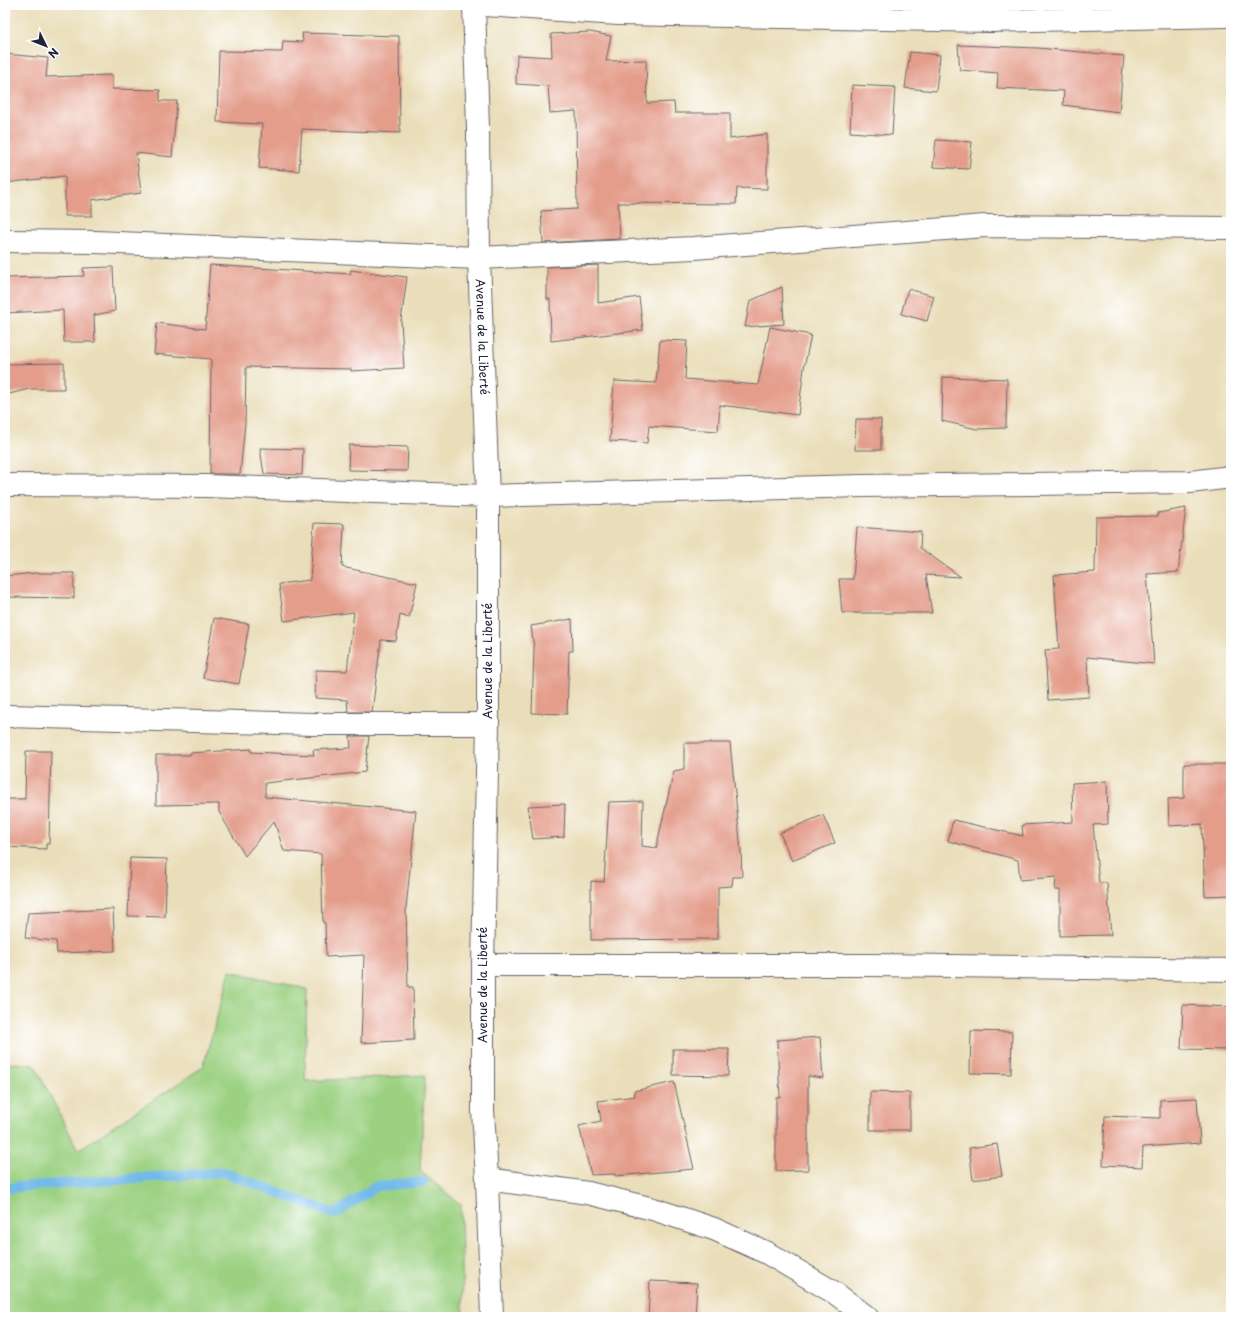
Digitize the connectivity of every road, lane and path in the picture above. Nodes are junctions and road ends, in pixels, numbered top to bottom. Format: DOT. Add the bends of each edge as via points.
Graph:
graph roads {
  1 [pos="474,5"];
  2 [pos="484,5"];
  3 [pos="1226,16"];
  4 [pos="1231,228"];
  5 [pos="5,241"];
  6 [pos="479,258"];
  7 [pos="1231,477"];
  8 [pos="5,485"];
  9 [pos="488,496"];
  10 [pos="5,716"];
  11 [pos="488,724"];
  12 [pos="483,965"];
  13 [pos="1231,970"];
  14 [pos="487,1179"];
  15 [pos="492,1317"];
  16 [pos="867,1317"];
  1 -- 6 [label="street, Avenue de la Liberté"];
  2 -- 3 [label="street" via="618,14 990,21"];
  4 -- 6 [label="street" via="985,226 694,248"];
  5 -- 6 [label="street" via="95,242"];
  6 -- 9 [label="street, Avenue de la Liberté"];
  7 -- 9 [label="street" via="1190,482 862,486"];
  8 -- 9 [label="street" via="206,486"];
  9 -- 11 [label="street, Avenue de la Liberté"];
  10 -- 11 [label="street" via="314,724"];
  11 -- 12 [label="street, Avenue de la Liberté"];
  12 -- 13 [label="street" via="875,965"];
  12 -- 14 [label="street, Avenue de la Liberté" via="483,1110"];
  14 -- 15 [label="street, Avenue de la Liberté"];
  14 -- 16 [label="street" via="588,1193 653,1209 714,1229 767,1253 834,1293"];
}
